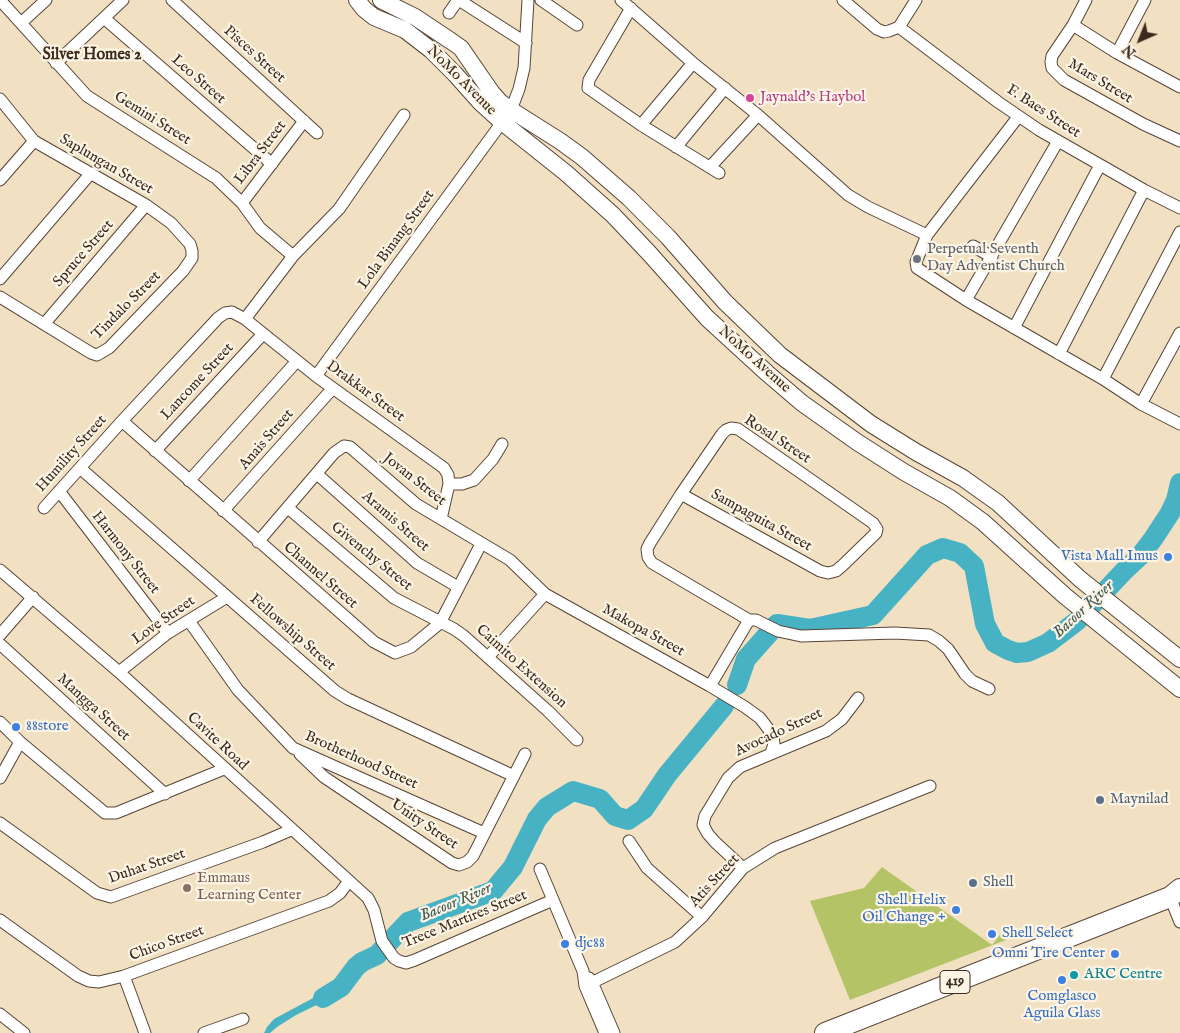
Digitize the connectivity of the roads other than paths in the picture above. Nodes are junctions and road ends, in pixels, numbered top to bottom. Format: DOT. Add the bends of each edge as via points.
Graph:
graph roads {
  1 [pos="0,0"];
  2 [pos="46,0"];
  3 [pos="123,0"];
  4 [pos="172,0"];
  5 [pos="357,0"];
  6 [pos="381,0"];
  7 [pos="459,0"];
  8 [pos="528,0"];
  9 [pos="541,0"];
  10 [pos="622,0"];
  11 [pos="916,0"];
  12 [pos="1086,0"];
  13 [pos="1145,0"];
  14 [pos="849,2"];
  15 [pos="631,8"];
  16 [pos="449,13"];
  17 [pos="104,18"];
  18 [pos="21,23"];
  19 [pos="577,25"];
  20 [pos="1073,25"];
  21 [pos="899,27"];
  22 [pos="526,43"];
  23 [pos="1117,52"];
  24 [pos="56,63"];
  25 [pos="693,63"];
  26 [pos="1180,87"];
  27 [pos="724,88"];
  28 [pos="0,99"];
  29 [pos="758,115"];
  30 [pos="404,116"];
  31 [pos="507,116"];
  32 [pos="1018,117"];
  33 [pos="304,121"];
  34 [pos="641,125"];
  35 [pos="318,133"];
  36 [pos="34,140"];
  37 [pos="1058,141"];
  38 [pos="1180,141"];
  39 [pos="676,148"];
  40 [pos="272,164"];
  41 [pos="1100,165"];
  42 [pos="91,173"];
  43 [pos="0,180"];
  44 [pos="1144,190"];
  45 [pos="242,204"];
  46 [pos="146,205"];
  47 [pos="1180,208"];
  48 [pos="1180,232"];
  49 [pos="927,235"];
  50 [pos="973,246"];
  51 [pos="293,256"];
  52 [pos="992,257"];
  53 [pos="192,258"];
  54 [pos="0,279"];
  55 [pos="0,297"];
  56 [pos="966,300"];
  57 [pos="224,313"];
  58 [pos="245,319"];
  59 [pos="45,323"];
  60 [pos="1014,328"];
  61 [pos="1180,333"];
  62 [pos="263,334"];
  63 [pos="1059,354"];
  64 [pos="296,360"];
  65 [pos="316,376"];
  66 [pos="1103,379"];
  67 [pos="332,388"];
  68 [pos="1141,404"];
  69 [pos="122,421"];
  70 [pos="1180,424"];
  71 [pos="502,444"];
  72 [pos="155,451"];
  73 [pos="80,468"];
  74 [pos="317,474"];
  75 [pos="189,481"];
  76 [pos="449,484"];
  77 [pos="59,491"];
  78 [pos="681,494"];
  79 [pos="44,508"];
  80 [pos="288,508"];
  81 [pos="224,511"];
  82 [pos="441,519"];
  83 [pos="258,542"];
  84 [pos="482,544"];
  85 [pos="0,570"];
  86 [pos="828,573"];
  87 [pos="458,587"];
  88 [pos="545,594"];
  89 [pos="227,596"];
  90 [pos="33,598"];
  91 [pos="752,620"];
  92 [pos="189,621"];
  93 [pos="440,623"];
  94 [pos="168,633"];
  95 [pos="0,635"];
  96 [pos="0,644"];
  97 [pos="488,657"];
  98 [pos="1180,659"];
  99 [pos="119,672"];
  100 [pos="710,686"];
  101 [pos="988,689"];
  102 [pos="1180,689"];
  103 [pos="858,698"];
  104 [pos="0,722"];
  105 [pos="577,740"];
  106 [pos="20,742"];
  107 [pos="293,748"];
  108 [pos="771,753"];
  109 [pos="525,754"];
  110 [pos="224,769"];
  111 [pos="514,776"];
  112 [pos="0,778"];
  113 [pos="930,786"];
  114 [pos="165,794"];
  115 [pos="0,823"];
  116 [pos="291,830"];
  117 [pos="484,833"];
  118 [pos="629,841"];
  119 [pos="743,868"];
  120 [pos="540,869"];
  121 [pos="349,881"];
  122 [pos="1177,894"];
  123 [pos="553,900"];
  124 [pos="702,917"];
  125 [pos="0,920"];
  126 [pos="1180,922"];
  127 [pos="390,952"];
  128 [pos="124,976"];
  129 [pos="588,984"];
  130 [pos="0,1014"];
  131 [pos="243,1019"];
  132 [pos="24,1033"];
  133 [pos="145,1033"];
  134 [pos="204,1033"];
  135 [pos="604,1033"];
  136 [pos="614,1033"];
  137 [pos="825,1033"];
  1 -- 18 [label="street, Gemini Street"];
  2 -- 18 [label="street"];
  3 -- 17 [label="street"];
  4 -- 33 [label="street, Pisces Street"];
  5 -- 31 [label="main road, NoMo Avenue" via="374,17 405,30 422,42 480,102"];
  6 -- 31 [label="main road, NoMo Avenue" via="415,17 461,48"];
  7 -- 16 [label="street"];
  7 -- 22 [label="street"];
  8 -- 22 [label="street, Lola Binang Street"];
  9 -- 19 [label="street"];
  10 -- 15 [label="street"];
  11 -- 21 [label="street"];
  12 -- 20 [label="street, Mars Street"];
  13 -- 23 [label="street"];
  14 -- 21 [label="street" via="877,29 884,32"];
  15 -- 25 [label="street"];
  15 -- 34 [label="street" via="589,80 588,88"];
  17 -- 24 [label="street"];
  17 -- 40 [label="street, Leo Street"];
  18 -- 24 [label="street, Gemini Street"];
  20 -- 23 [label="street"];
  20 -- 38 [label="street, Mars Street" via="1052,56 1052,68 1057,75 1143,124"];
  21 -- 32 [label="street, F. Baes Street"];
  22 -- 31 [label="street, Lola Binang Street" via="519,89"];
  23 -- 26 [label="street"];
  24 -- 45 [label="street, Gemini Street" via="87,96 216,178"];
  25 -- 27 [label="street"];
  25 -- 34 [label="street"];
  27 -- 29 [label="street"];
  27 -- 39 [label="street"];
  28 -- 36 [label="street, Saplungan Street"];
  29 -- 39 [label="street" via="714,170"];
  29 -- 49 [label="street" via="848,194"];
  30 -- 51 [label="street" via="339,209"];
  31 -- 65 [label="street, Lola Binang Street"];
  31 -- 98 [label="main road, NoMo Avenue" via="560,141 629,198 725,302 815,384 871,424 963,478 998,503 1080,579"];
  31 -- 102 [label="main road, NoMo Avenue" via="613,215 707,318 802,403 983,522 1065,596"];
  32 -- 37 [label="street, F. Baes Street"];
  32 -- 49 [label="street"];
  33 -- 35 [label="street, Pisces Street"];
  33 -- 40 [label="street, Libra Street"];
  34 -- 39 [label="street"];
  36 -- 42 [label="street, Saplungan Street"];
  36 -- 43 [label="street"];
  37 -- 41 [label="street, F. Baes Street"];
  37 -- 52 [label="street"];
  40 -- 45 [label="street, Libra Street"];
  41 -- 44 [label="street, F. Baes Street"];
  41 -- 60 [label="street"];
  42 -- 46 [label="street, Saplungan Street"];
  42 -- 54 [label="street"];
  44 -- 47 [label="street, F. Baes Street"];
  44 -- 63 [label="street"];
  45 -- 51 [label="street, Gemini Street" via="260,228"];
  46 -- 53 [label="street, Saplungan Street" via="171,223 190,244"];
  46 -- 59 [label="street, Spruce Street"];
  48 -- 66 [label="street"];
  49 -- 56 [label="street" via="916,262 917,268"];
  50 -- 52 [label="street"];
  51 -- 58 [label="street"];
  52 -- 56 [label="street"];
  53 -- 59 [label="street, Tindalo Street" via="103,353 90,353"];
  55 -- 59 [label="street, Tindalo Street"];
  56 -- 60 [label="street"];
  57 -- 58 [label="street, Drakkar Street" via="232,312"];
  57 -- 69 [label="street, Lancome Street"];
  58 -- 62 [label="street, Drakkar Street"];
  60 -- 63 [label="street"];
  61 -- 68 [label="street"];
  62 -- 64 [label="street, Drakkar Street"];
  62 -- 72 [label="street, Lancome Street"];
  63 -- 66 [label="street"];
  64 -- 65 [label="street, Drakkar Street"];
  64 -- 75 [label="street"];
  65 -- 67 [label="street, Drakkar Street"];
  66 -- 68 [label="street"];
  67 -- 76 [label="street, Drakkar Street" via="444,468"];
  67 -- 81 [label="street, Anais Street"];
  68 -- 70 [label="street"];
  69 -- 72 [label="street, Channel Street"];
  69 -- 73 [label="street, Humility Street"];
  71 -- 76 [label="street" via="474,480"];
  72 -- 75 [label="street, Channel Street"];
  73 -- 77 [label="street, Humility Street"];
  73 -- 89 [label="street, Fellowship Street"];
  74 -- 80 [label="street"];
  74 -- 82 [label="street, Jovan Street" via="339,448 350,447 416,504"];
  74 -- 87 [label="street, Aramis Street" via="417,563"];
  75 -- 81 [label="street, Channel Street"];
  76 -- 82 [label="street"];
  77 -- 79 [label="street, Humility Street"];
  77 -- 94 [label="street, Harmony Street"];
  78 -- 86 [label="street, Sampaguita Street"];
  78 -- 86 [label="street, Rosal Street" via="722,434 731,428 738,430 875,526 873,536 836,571"];
  78 -- 91 [label="street, Rosal Street" via="650,543 648,557 660,569"];
  80 -- 83 [label="street"];
  80 -- 93 [label="street, Givenchy Street" via="394,598"];
  81 -- 83 [label="street, Channel Street"];
  82 -- 84 [label="street, Jovan Street"];
  83 -- 93 [label="street, Channel Street" via="374,642 395,653 410,647"];
  84 -- 87 [label="street, Channel Street"];
  84 -- 88 [label="street, Makopa Street" via="510,560"];
  85 -- 90 [label="street, Cavite Road"];
  87 -- 93 [label="street, Channel Street"];
  88 -- 97 [label="street"];
  88 -- 100 [label="street, Makopa Street"];
  89 -- 92 [label="street, Love Street"];
  89 -- 111 [label="street, Fellowship Street" via="334,691"];
  90 -- 95 [label="street"];
  90 -- 99 [label="street, Cavite Road"];
  91 -- 100 [label="street"];
  91 -- 101 [label="street" via="801,636 929,635 948,648 972,681"];
  92 -- 94 [label="street, Love Street"];
  92 -- 107 [label="street, Brotherhood Street" via="238,690"];
  93 -- 97 [label="street, Caimito Extension" via="464,636"];
  94 -- 99 [label="street, Love Street"];
  96 -- 114 [label="street, Mangga Street"];
  97 -- 105 [label="street, Caimito Extension"];
  99 -- 110 [label="street, Cavite Road"];
  100 -- 108 [label="street, Makopa Street" via="760,718 773,735"];
  103 -- 108 [label="street, Avocado Street" via="842,719 826,731"];
  104 -- 106 [label="street"];
  106 -- 112 [label="street"];
  106 -- 114 [label="street" via="105,813 116,813"];
  107 -- 117 [label="street, Brotherhood Street"];
  107 -- 117 [label="street, Unity Street" via="324,777 452,863 467,862"];
  108 -- 119 [label="street, Avocado Street" via="733,773 705,816 703,825 708,834"];
  109 -- 111 [label="street, Unity Street"];
  110 -- 114 [label="street"];
  110 -- 116 [label="street, Cavite Road"];
  111 -- 117 [label="street, Unity Street"];
  113 -- 119 [label="street, Atis Street" via="775,848"];
  115 -- 116 [label="street, Duhat Street" via="97,893 111,897"];
  116 -- 121 [label="street, Cavite Road"];
  118 -- 124 [label="street" via="647,868"];
  119 -- 124 [label="street, Atis Street"];
  120 -- 123 [label="street"];
  121 -- 127 [label="street, Cavite Road" via="371,903 382,941"];
  121 -- 128 [label="street, Chico Street" via="329,901"];
  122 -- 126 [label="street"];
  122 -- 137 [label="highway, 419"];
  123 -- 127 [label="street, Trece Martires Street" via="406,963"];
  123 -- 129 [label="street"];
  124 -- 129 [label="street, Atis Street" via="675,942"];
  125 -- 128 [label="street, Chico Street" via="89,981"];
  128 -- 133 [label="street"];
  129 -- 135 [label="street"];
  129 -- 136 [label="street"];
  130 -- 132 [label="street"];
  131 -- 134 [label="street"];
}
